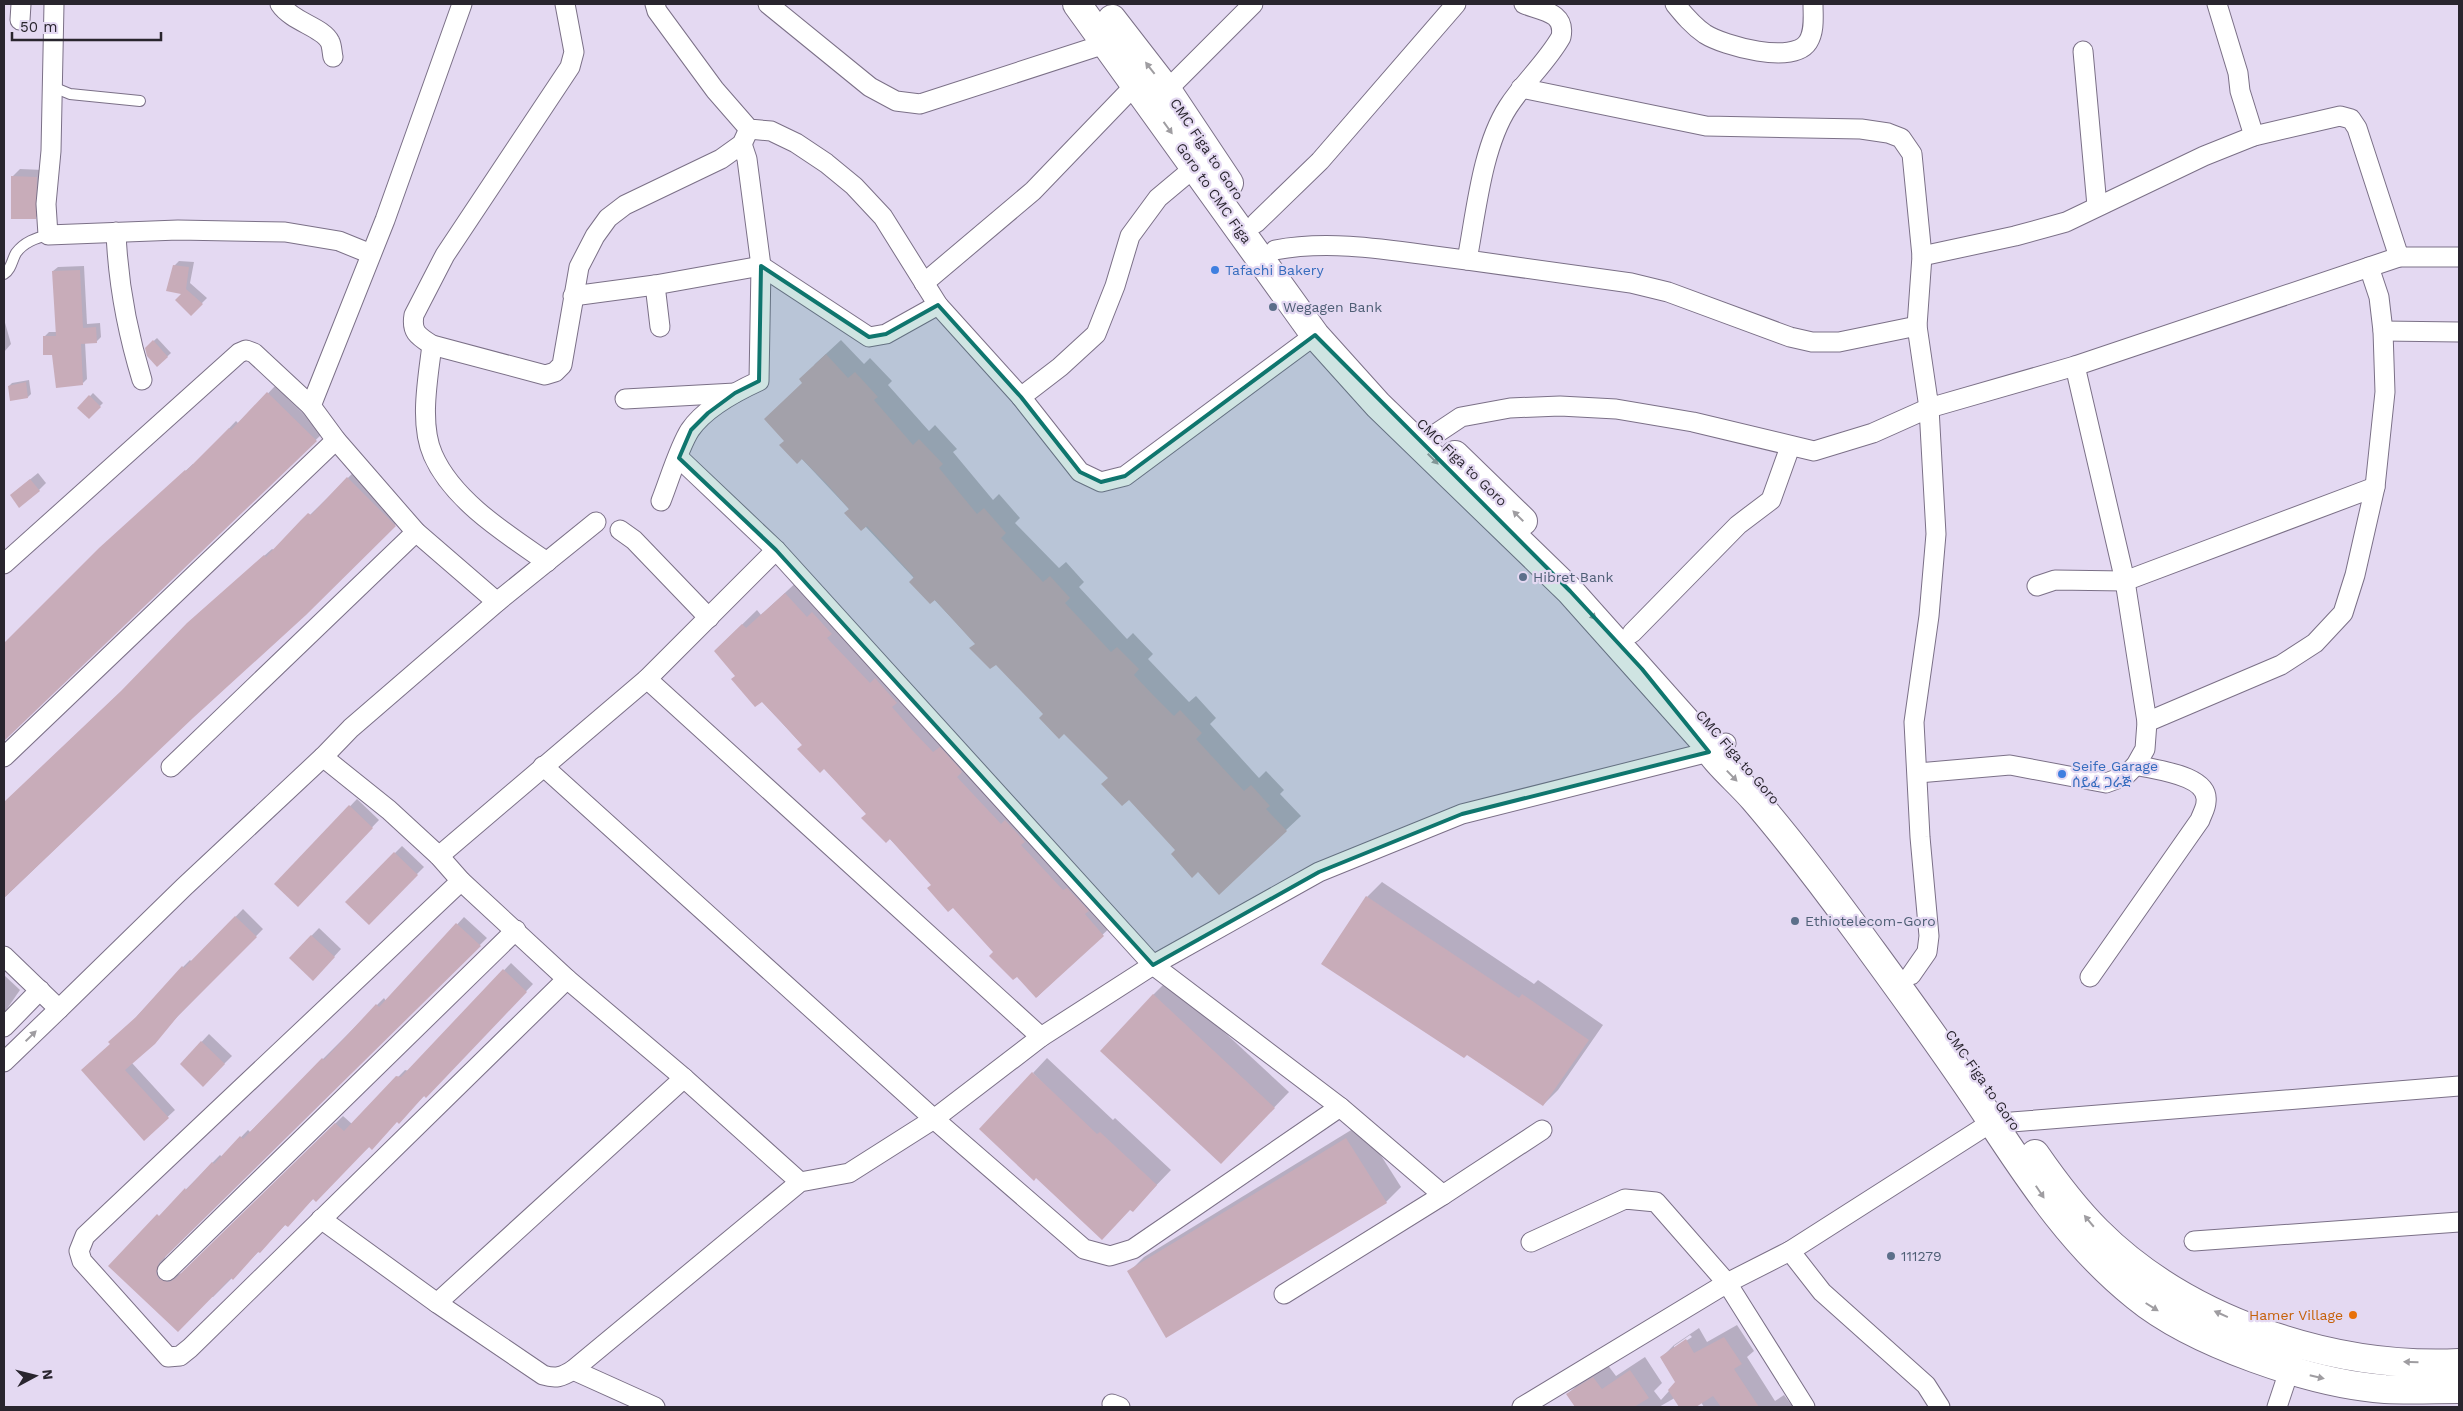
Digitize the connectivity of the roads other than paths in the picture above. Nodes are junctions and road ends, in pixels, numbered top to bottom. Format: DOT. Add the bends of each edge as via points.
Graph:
graph roads {
  1 [pos="54,4"];
  2 [pos="280,4"];
  3 [pos="462,4"];
  4 [pos="565,4"];
  5 [pos="655,4"];
  6 [pos="768,4"];
  7 [pos="1078,4"];
  8 [pos="1100,4"];
  9 [pos="1252,4"];
  10 [pos="1456,4"];
  11 [pos="1524,4"];
  12 [pos="1675,4"];
  13 [pos="1813,4"];
  14 [pos="2216,4"];
  15 [pos="1108,43"];
  16 [pos="2083,51"];
  17 [pos="333,57"];
  18 [pos="1136,84"];
  19 [pos="53,87"];
  20 [pos="1522,88"];
  21 [pos="1167,90"];
  22 [pos="140,101"];
  23 [pos="746,136"];
  24 [pos="2254,136"];
  25 [pos="1195,167"];
  26 [pos="2097,206"];
  27 [pos="1256,223"];
  28 [pos="116,232"];
  29 [pos="48,235"];
  30 [pos="1275,250"];
  31 [pos="371,254"];
  32 [pos="1922,256"];
  33 [pos="2459,256"];
  34 [pos="2399,257"];
  35 [pos="1467,260"];
  36 [pos="761,266"];
  37 [pos="2369,266"];
  38 [pos="4,274"];
  39 [pos="924,283"];
  40 [pos="655,285"];
  41 [pos="573,296"];
  42 [pos="938,305"];
  43 [pos="1917,326"];
  44 [pos="660,327"];
  45 [pos="2383,331"];
  46 [pos="2459,332"];
  47 [pos="1315,335"];
  48 [pos="432,345"];
  49 [pos="2075,366"];
  50 [pos="142,380"];
  51 [pos="735,393"];
  52 [pos="1021,397"];
  53 [pos="625,399"];
  54 [pos="311,406"];
  55 [pos="1929,408"];
  56 [pos="1434,435"];
  57 [pos="336,440"];
  58 [pos="1790,447"];
  59 [pos="679,458"];
  60 [pos="2375,487"];
  61 [pos="661,501"];
  62 [pos="596,522"];
  63 [pos="620,530"];
  64 [pos="416,532"];
  65 [pos="776,550"];
  66 [pos="547,562"];
  67 [pos="4,564"];
  68 [pos="2125,581"];
  69 [pos="2037,586"];
  70 [pos="497,602"];
  71 [pos="709,618"];
  72 [pos="1632,633"];
  73 [pos="647,679"];
  74 [pos="2147,722"];
  75 [pos="1718,748"];
  76 [pos="4,757"];
  77 [pos="324,757"];
  78 [pos="2136,765"];
  79 [pos="171,766"];
  80 [pos="543,766"];
  81 [pos="1918,773"];
  82 [pos="439,856"];
  83 [pos="461,881"];
  84 [pos="516,930"];
  85 [pos="4,956"];
  86 [pos="1153,966"];
  87 [pos="1910,975"];
  88 [pos="2090,978"];
  89 [pos="567,979"];
  90 [pos="40,990"];
  91 [pos="59,1009"];
  92 [pos="4,1027"];
  93 [pos="1041,1037"];
  94 [pos="4,1062"];
  95 [pos="684,1078"];
  96 [pos="2459,1086"];
  97 [pos="1340,1107"];
  98 [pos="934,1119"];
  99 [pos="1542,1130"];
  100 [pos="2004,1132"];
  101 [pos="800,1182"];
  102 [pos="1443,1195"];
  103 [pos="321,1219"];
  104 [pos="2459,1222"];
  105 [pos="2194,1240"];
  106 [pos="1531,1242"];
  107 [pos="1790,1252"];
  108 [pos="167,1271"];
  109 [pos="1727,1283"];
  110 [pos="1284,1294"];
  111 [pos="437,1303"];
  112 [pos="2298,1344"];
  113 [pos="2459,1363"];
  114 [pos="573,1370"];
  115 [pos="2289,1370"];
  116 [pos="2459,1389"];
  117 [pos="1546,1401"];
  118 [pos="655,1407"];
  119 [pos="1522,1407"];
  120 [pos="1805,1407"];
  121 [pos="1940,1407"];
  122 [pos="2276,1407"];
  1 -- 19 [label="street"];
  2 -- 17 [label="street" via="291,16 330,41"];
  3 -- 31 [label="street"];
  4 -- 48 [label="street" via="574,52 570,67 445,255 414,315 414,331"];
  5 -- 23 [label="street"];
  6 -- 15 [label="street" via="870,87 896,101 920,104"];
  7 -- 15 [label="main road, Goro to CMC Figa"];
  21 -- 8 [label="main road, CMC Figa to Goro, one-way"];
  9 -- 21 [label="street"];
  10 -- 27 [label="street" via="1320,161"];
  11 -- 20 [label="street" via="1555,15 1563,27 1556,46"];
  12 -- 13 [label="street" via="1705,34 1725,44 1767,53 1796,51 1807,43 1813,31"];
  14 -- 24 [label="street"];
  15 -- 18 [label="main road, Goro to CMC Figa"];
  16 -- 26 [label="street"];
  18 -- 25 [label="main road, Goro to CMC Figa, one-way"];
  18 -- 39 [label="street" via="1033,190"];
  19 -- 22 [label="lane" via="70,94"];
  19 -- 29 [label="street" via="46,204"];
  20 -- 32 [label="street" via="1706,126 1861,129 1901,138 1912,154"];
  20 -- 35 [label="street" via="1507,109 1486,165"];
  21 -- 27 [label="main road, CMC Figa to Goro"];
  23 -- 36 [label="street"];
  23 -- 39 [label="street" via="771,131 796,143 854,186 883,218"];
  23 -- 41 [label="street" via="721,158 624,204 608,218 579,267"];
  24 -- 26 [label="street"];
  24 -- 34 [label="street" via="2340,116 2351,119 2360,137"];
  25 -- 47 [label="main road, Goro to CMC Figa"];
  25 -- 52 [label="street" via="1158,198 1130,236 1096,334"];
  26 -- 32 [label="street" via="2066,222"];
  27 -- 30 [label="main road, CMC Figa to Goro"];
  28 -- 29 [label="street"];
  28 -- 31 [label="street" via="285,232 339,241"];
  28 -- 50 [label="street" via="122,302"];
  29 -- 38 [label="lane" via="33,238 17,252"];
  30 -- 35 [label="street" via="1316,245 1341,246"];
  30 -- 56 [label="main road, CMC Figa to Goro" via="1312,305 1359,362"];
  31 -- 54 [label="street"];
  32 -- 43 [label="street"];
  33 -- 34 [label="street"];
  34 -- 37 [label="street"];
  35 -- 43 [label="street" via="1631,283 1668,292 1812,342 1847,341"];
  36 -- 40 [label="street"];
  36 -- 42 [label="street" via="869,337 886,334"];
  36 -- 51 [label="street" via="759,382"];
  37 -- 45 [label="street" via="2379,297"];
  37 -- 49 [label="street"];
  39 -- 42 [label="street"];
  40 -- 41 [label="street"];
  40 -- 44 [label="street"];
  41 -- 48 [label="street" via="562,365 555,372 545,375"];
  42 -- 52 [label="street"];
  43 -- 55 [label="street"];
  45 -- 46 [label="street"];
  45 -- 60 [label="street" via="2384,392"];
  47 -- 52 [label="street" via="1124,476 1102,482 1080,472"];
  47 -- 75 [label="main road, Goro to CMC Figa, one-way" via="1372,398 1570,590 1703,740"];
  48 -- 66 [label="street" via="425,396 433,455 450,481 493,525"];
  49 -- 55 [label="street"];
  49 -- 68 [label="street"];
  51 -- 53 [label="street"];
  51 -- 59 [label="street" via="690,430"];
  54 -- 57 [label="street"];
  54 -- 67 [label="street" via="254,353 246,350 239,353"];
  55 -- 58 [label="street" via="1835,446 1814,451"];
  55 -- 81 [label="street" via="1936,534 1914,722"];
  56 -- 58 [label="street" via="1462,417 1510,408 1560,406 1616,409 1693,422"];
  72 -- 56 [label="main road, CMC Figa to Goro, one-way" via="1500,497"];
  57 -- 64 [label="street"];
  57 -- 76 [label="street"];
  58 -- 72 [label="street" via="1770,500 1738,525"];
  59 -- 61 [label="street"];
  59 -- 65 [label="street"];
  60 -- 68 [label="street"];
  60 -- 74 [label="street" via="2343,613 2315,643 2281,665"];
  62 -- 66 [label="street"];
  63 -- 71 [label="street" via="634,540"];
  64 -- 70 [label="street"];
  64 -- 79 [label="street"];
  65 -- 71 [label="street"];
  65 -- 86 [label="street"];
  66 -- 70 [label="street"];
  68 -- 69 [label="street" via="2055,580"];
  68 -- 74 [label="street"];
  70 -- 77 [label="street" via="351,728"];
  71 -- 73 [label="street"];
  72 -- 75 [label="main road, CMC Figa to Goro"];
  73 -- 80 [label="street"];
  73 -- 93 [label="street"];
  74 -- 78 [label="street" via="2145,749"];
  75 -- 86 [label="street" via="1462,814 1319,872"];
  75 -- 87 [label="main road, CMC Figa to Goro" via="1751,769"];
  75 -- 100 [label="main road, one-way"];
  77 -- 82 [label="street"];
  77 -- 91 [label="street"];
  78 -- 81 [label="street" via="2125,776 2106,783 2010,765"];
  78 -- 88 [label="street" via="2195,780 2205,791 2206,801 2200,820"];
  80 -- 82 [label="street"];
  80 -- 98 [label="street"];
  81 -- 87 [label="street" via="1929,936 1928,952"];
  82 -- 83 [label="street"];
  83 -- 84 [label="street"];
  83 -- 103 [label="street" via="85,1236 79,1251 82,1261 168,1357 180,1356"];
  84 -- 89 [label="street"];
  84 -- 108 [label="street"];
  85 -- 90 [label="street"];
  86 -- 93 [label="street"];
  86 -- 97 [label="street"];
  87 -- 100 [label="main road, CMC Figa to Goro"];
  89 -- 95 [label="street"];
  89 -- 103 [label="street"];
  90 -- 91 [label="street"];
  90 -- 92 [label="street"];
  94 -- 91 [label="street, one-way"];
  93 -- 98 [label="street"];
  95 -- 101 [label="street"];
  95 -- 111 [label="street"];
  96 -- 100 [label="street"];
  97 -- 98 [label="street" via="1133,1249 1110,1256 1084,1249"];
  97 -- 102 [label="street"];
  98 -- 101 [label="street" via="849,1173"];
  99 -- 102 [label="street"];
  100 -- 107 [label="street"];
  112 -- 100 [label="main road, CMC Figa to Goro, one-way" via="2250,1328 2176,1292 2096,1230"];
  100 -- 115 [label="main road, one-way" via="2068,1230 2091,1256 2137,1297 2198,1334"];
  101 -- 114 [label="street"];
  102 -- 110 [label="street"];
  103 -- 111 [label="street"];
  104 -- 105 [label="street"];
  106 -- 109 [label="street" via="1625,1200 1656,1202"];
  107 -- 109 [label="street"];
  107 -- 121 [label="street" via="1822,1292 1926,1385"];
  109 -- 117 [label="street"];
  109 -- 120 [label="street"];
  111 -- 114 [label="street" via="543,1375 554,1378"];
  113 -- 112 [label="main road, CMC Figa to Goro, one-way" via="2381,1361"];
  112 -- 115 [label="street"];
  114 -- 118 [label="street"];
  115 -- 116 [label="main road, one-way" via="2383,1389"];
  115 -- 122 [label="street"];
  117 -- 119 [label="street"];
}
